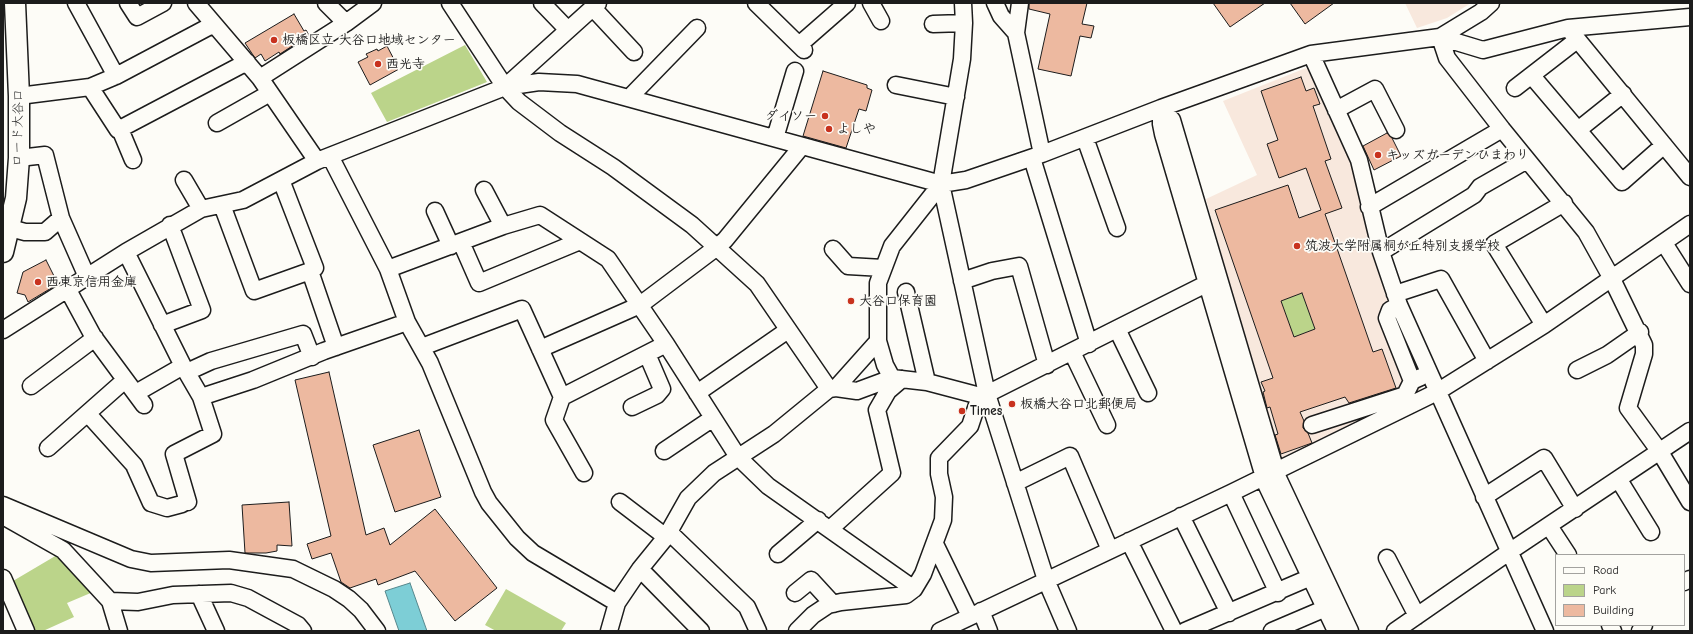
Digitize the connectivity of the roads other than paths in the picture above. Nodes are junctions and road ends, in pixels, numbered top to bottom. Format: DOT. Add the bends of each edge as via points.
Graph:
graph roads {
  1 [pos="15,3"];
  2 [pos="76,3"];
  3 [pos="128,3"];
  4 [pos="163,3"];
  5 [pos="196,3"];
  6 [pos="326,3"];
  7 [pos="373,3"];
  8 [pos="450,3"];
  9 [pos="542,3"];
  10 [pos="756,3"];
  11 [pos="847,3"];
  12 [pos="871,3"];
  13 [pos="963,3"];
  14 [pos="995,3"];
  15 [pos="1020,3"];
  16 [pos="1491,3"];
  17 [pos="595,6"];
  18 [pos="1690,17"];
  19 [pos="881,22"];
  20 [pos="346,23"];
  21 [pos="214,24"];
  22 [pos="932,24"];
  23 [pos="964,24"];
  24 [pos="697,28"];
  25 [pos="568,30"];
  26 [pos="1016,33"];
  27 [pos="1572,34"];
  28 [pos="1440,37"];
  29 [pos="634,52"];
  30 [pos="1311,54"];
  31 [pos="247,62"];
  32 [pos="795,71"];
  33 [pos="116,76"];
  34 [pos="1532,76"];
  35 [pos="260,78"];
  36 [pos="896,85"];
  37 [pos="505,86"];
  38 [pos="90,87"];
  39 [pos="1516,88"];
  40 [pos="270,92"];
  41 [pos="1623,94"];
  42 [pos="19,96"];
  43 [pos="956,97"];
  44 [pos="629,98"];
  45 [pos="1161,108"];
  46 [pos="1336,110"];
  47 [pos="217,123"];
  48 [pos="1502,128"];
  49 [pos="120,129"];
  50 [pos="1396,130"];
  51 [pos="1578,130"];
  52 [pos="775,138"];
  53 [pos="1085,138"];
  54 [pos="1664,145"];
  55 [pos="802,146"];
  56 [pos="1037,156"];
  57 [pos="19,158"];
  58 [pos="324,158"];
  59 [pos="133,160"];
  60 [pos="1527,160"];
  61 [pos="1690,177"];
  62 [pos="184,180"];
  63 [pos="281,180"];
  64 [pos="941,184"];
  65 [pos="484,190"];
  66 [pos="1564,204"];
  67 [pos="222,205"];
  68 [pos="1369,207"];
  69 [pos="201,209"];
  70 [pos="435,211"];
  71 [pos="61,218"];
  72 [pos="1690,224"];
  73 [pos="170,225"];
  74 [pos="503,226"];
  75 [pos="10,228"];
  76 [pos="1117,228"];
  77 [pos="580,240"];
  78 [pos="1664,243"];
  79 [pos="456,244"];
  80 [pos="717,246"];
  81 [pos="833,249"];
  82 [pos="3,252"];
  83 [pos="126,252"];
  84 [pos="1381,252"];
  85 [pos="883,268"];
  86 [pos="388,269"];
  87 [pos="310,271"];
  88 [pos="87,277"];
  89 [pos="1611,277"];
  90 [pos="962,281"];
  91 [pos="1213,281"];
  92 [pos="1690,284"];
  93 [pos="67,288"];
  94 [pos="906,292"];
  95 [pos="1397,299"];
  96 [pos="640,305"];
  97 [pos="407,322"];
  98 [pos="162,325"];
  99 [pos="1544,325"];
  100 [pos="1117,329"];
  101 [pos="3,330"];
  102 [pos="788,330"];
  103 [pos="1640,332"];
  104 [pos="95,338"];
  105 [pos="878,341"];
  106 [pos="666,344"];
  107 [pos="1088,344"];
  108 [pos="336,347"];
  109 [pos="422,347"];
  110 [pos="540,349"];
  111 [pos="1072,352"];
  112 [pos="647,354"];
  113 [pos="312,356"];
  114 [pos="1487,361"];
  115 [pos="1047,365"];
  116 [pos="185,369"];
  117 [pos="1577,370"];
  118 [pos="1429,374"];
  119 [pos="897,379"];
  120 [pos="125,380"];
  121 [pos="1412,381"];
  122 [pos="927,382"];
  123 [pos="30,386"];
  124 [pos="832,388"];
  125 [pos="1438,392"];
  126 [pos="697,393"];
  127 [pos="1148,393"];
  128 [pos="984,395"];
  129 [pos="201,397"];
  130 [pos="562,397"];
  131 [pos="632,407"];
  132 [pos="88,414"];
  133 [pos="713,418"];
  134 [pos="1107,425"];
  135 [pos="1312,425"];
  136 [pos="1690,431"];
  137 [pos="48,448"];
  138 [pos="664,451"];
  139 [pos="1660,452"];
  140 [pos="738,457"];
  141 [pos="584,473"];
  142 [pos="1270,473"];
  143 [pos="1619,480"];
  144 [pos="1015,483"];
  145 [pos="1231,493"];
  146 [pos="1484,497"];
  147 [pos="620,502"];
  148 [pos="1690,502"];
  149 [pos="3,505"];
  150 [pos="1575,509"];
  151 [pos="3,516"];
  152 [pos="1181,516"];
  153 [pos="824,524"];
  154 [pos="1550,526"];
  155 [pos="1651,532"];
  156 [pos="668,534"];
  157 [pos="1129,541"];
  158 [pos="935,544"];
  159 [pos="1110,550"];
  160 [pos="1509,552"];
  161 [pos="778,554"];
  162 [pos="1567,554"];
  163 [pos="1387,558"];
  164 [pos="640,569"];
  165 [pos="1311,577"];
  166 [pos="3,578"];
  167 [pos="1046,580"];
  168 [pos="914,589"];
  169 [pos="795,593"];
  170 [pos="1278,593"];
  171 [pos="199,594"];
  172 [pos="110,600"];
  173 [pos="617,603"];
  174 [pos="833,604"];
  175 [pos="1326,608"];
  176 [pos="1229,613"];
  177 [pos="976,614"];
  178 [pos="1417,616"];
  179 [pos="1191,630"];
  180 [pos="26,631"];
  181 [pos="119,631"];
  182 [pos="216,631"];
  183 [pos="303,631"];
  184 [pos="377,631"];
  185 [pos="609,631"];
  186 [pos="701,631"];
  187 [pos="758,631"];
  188 [pos="797,631"];
  189 [pos="940,631"];
  190 [pos="989,631"];
  191 [pos="1068,631"];
  192 [pos="1174,631"];
  193 [pos="1272,631"];
  194 [pos="1336,631"];
  195 [pos="1350,631"];
  196 [pos="1394,631"];
  197 [pos="1545,631"];
  1 -- 42 [label="main road, ロード大谷口"];
  2 -- 33 [label="street"];
  3 -- 4 [label="street" via="137,17"];
  5 -- 21 [label="street"];
  6 -- 20 [label="street"];
  7 -- 20 [label="street"];
  8 -- 37 [label="street"];
  9 -- 25 [label="street"];
  10 -- 11 [label="street" via="801,48 833,24"];
  12 -- 19 [label="street"];
  13 -- 23 [label="street"];
  14 -- 26 [label="street" via="1001,16"];
  15 -- 26 [label="street"];
  16 -- 28 [label="street"];
  17 -- 25 [label="street"];
  17 -- 29 [label="street"];
  18 -- 27 [label="street"];
  20 -- 35 [label="street"];
  21 -- 31 [label="street"];
  21 -- 33 [label="street"];
  22 -- 23 [label="street"];
  23 -- 43 [label="street"];
  24 -- 44 [label="street"];
  25 -- 37 [label="street"];
  26 -- 56 [label="street"];
  27 -- 28 [label="street" via="1483,50"];
  27 -- 34 [label="street"];
  27 -- 41 [label="street"];
  28 -- 30 [label="street"];
  28 -- 48 [label="street" via="1447,58"];
  30 -- 45 [label="street"];
  30 -- 46 [label="street"];
  31 -- 35 [label="street"];
  31 -- 49 [label="street"];
  32 -- 52 [label="street"];
  33 -- 38 [label="street"];
  34 -- 39 [label="street"];
  34 -- 51 [label="street"];
  35 -- 40 [label="street"];
  36 -- 43 [label="street"];
  37 -- 44 [label="street" via="539,82 577,84"];
  37 -- 58 [label="street"];
  37 -- 80 [label="street" via="525,107 613,167"];
  38 -- 42 [label="street"];
  38 -- 49 [label="street" via="118,130"];
  40 -- 47 [label="street"];
  40 -- 58 [label="street"];
  41 -- 51 [label="street"];
  41 -- 54 [label="street"];
  42 -- 57 [label="main road, ロード大谷口"];
  43 -- 64 [label="street"];
  44 -- 52 [label="street"];
  45 -- 53 [label="street"];
  45 -- 91 [label="street" via="1172,120"];
  46 -- 50 [label="street" via="1375,89"];
  46 -- 68 [label="street" via="1359,160"];
  48 -- 60 [label="street"];
  48 -- 68 [label="street"];
  49 -- 59 [label="street"];
  51 -- 54 [label="street" via="1622,182"];
  52 -- 55 [label="street"];
  53 -- 56 [label="street"];
  53 -- 76 [label="street"];
  54 -- 61 [label="street"];
  55 -- 64 [label="street"];
  55 -- 80 [label="street" via="725,240"];
  56 -- 64 [label="street" via="966,180"];
  56 -- 107 [label="street"];
  57 -- 71 [label="street" via="44,155"];
  57 -- 75 [label="main road, ロード大谷口" via="16,198"];
  58 -- 63 [label="street"];
  58 -- 86 [label="street"];
  60 -- 66 [label="street"];
  60 -- 84 [label="street" via="1480,187 1474,195"];
  62 -- 69 [label="street"];
  63 -- 67 [label="street" via="243,200"];
  63 -- 87 [label="street" via="315,268"];
  64 -- 85 [label="street" via="892,246"];
  64 -- 90 [label="street"];
  65 -- 74 [label="street"];
  66 -- 89 [label="street" via="1586,232"];
  66 -- 99 [label="street" via="1494,244"];
  67 -- 69 [label="street"];
  67 -- 87 [label="street" via="254,291"];
  68 -- 84 [label="street"];
  69 -- 73 [label="street"];
  70 -- 79 [label="street"];
  71 -- 75 [label="street" via="45,232 25,232"];
  71 -- 88 [label="street"];
  72 -- 78 [label="street"];
  73 -- 83 [label="street"];
  73 -- 98 [label="street" via="202,310"];
  74 -- 77 [label="street" via="540,215"];
  74 -- 79 [label="street"];
  75 -- 82 [label="main road, ロード大谷口"];
  77 -- 79 [label="street" via="479,283"];
  77 -- 96 [label="street" via="608,259"];
  78 -- 89 [label="street"];
  78 -- 92 [label="street"];
  79 -- 86 [label="street"];
  80 -- 96 [label="street"];
  80 -- 102 [label="street" via="757,284"];
  81 -- 85 [label="street" via="848,266"];
  83 -- 88 [label="street"];
  83 -- 98 [label="street"];
  84 -- 95 [label="street"];
  85 -- 105 [label="street" via="878,283"];
  86 -- 97 [label="street"];
  87 -- 108 [label="street"];
  88 -- 93 [label="street"];
  89 -- 99 [label="street"];
  89 -- 103 [label="street"];
  90 -- 115 [label="street" via="992,271 1019,266"];
  90 -- 128 [label="street"];
  91 -- 100 [label="street"];
  91 -- 142 [label="street"];
  93 -- 101 [label="street"];
  93 -- 104 [label="street"];
  94 -- 122 [label="street"];
  95 -- 114 [label="street" via="1440,279"];
  95 -- 118 [label="street"];
  95 -- 121 [label="street" via="1387,318"];
  96 -- 106 [label="street"];
  96 -- 110 [label="street"];
  97 -- 108 [label="street"];
  97 -- 109 [label="street"];
  98 -- 116 [label="street"];
  99 -- 114 [label="street"];
  100 -- 107 [label="street"];
  100 -- 127 [label="street"];
  102 -- 124 [label="street"];
  102 -- 126 [label="street"];
  103 -- 117 [label="street" via="1607,355"];
  103 -- 139 [label="street" via="1644,354 1628,408"];
  104 -- 120 [label="street"];
  104 -- 123 [label="street"];
  105 -- 119 [label="street" via="885,365"];
  105 -- 124 [label="street"];
  106 -- 112 [label="street"];
  106 -- 126 [label="street"];
  107 -- 111 [label="street"];
  108 -- 113 [label="street"];
  109 -- 110 [label="street" via="522,309"];
  109 -- 173 [label="street" via="447,402 482,492 489,503 517,538 533,553"];
  110 -- 130 [label="street"];
  111 -- 115 [label="street"];
  111 -- 134 [label="street"];
  112 -- 130 [label="street"];
  112 -- 131 [label="street" via="662,389 657,395"];
  113 -- 116 [label="street" via="304,334"];
  113 -- 129 [label="street" via="253,380"];
  114 -- 125 [label="street"];
  115 -- 128 [label="street"];
  116 -- 120 [label="street" via="140,399"];
  116 -- 129 [label="street"];
  118 -- 121 [label="street"];
  118 -- 125 [label="street"];
  119 -- 122 [label="street"];
  119 -- 124 [label="street" via="857,391"];
  119 -- 153 [label="street" via="877,410 892,472"];
  120 -- 132 [label="street"];
  121 -- 135 [label="street" via="1405,395"];
  122 -- 128 [label="street"];
  124 -- 140 [label="street" via="774,434"];
  125 -- 142 [label="street"];
  125 -- 146 [label="street"];
  126 -- 133 [label="street"];
  128 -- 144 [label="street"];
  128 -- 158 [label="street" via="970,426 939,458 944,498 943,520"];
  129 -- 132 [label="street" via="213,434 174,454 185,503 167,508 151,503 134,464"];
  130 -- 141 [label="street" via="554,420"];
  132 -- 137 [label="street"];
  133 -- 138 [label="street"];
  133 -- 140 [label="street"];
  136 -- 139 [label="street"];
  139 -- 143 [label="street"];
  139 -- 148 [label="street"];
  140 -- 153 [label="street" via="768,486"];
  140 -- 156 [label="street" via="714,472 688,498"];
  142 -- 145 [label="street"];
  142 -- 165 [label="street"];
  142 -- 195 [label="street"];
  143 -- 150 [label="street"];
  143 -- 155 [label="street"];
  144 -- 159 [label="street" via="1070,456"];
  144 -- 167 [label="street"];
  145 -- 152 [label="street"];
  145 -- 170 [label="street"];
  146 -- 150 [label="street" via="1544,458"];
  146 -- 160 [label="street"];
  147 -- 156 [label="street"];
  149 -- 184 [label="street" via="131,559 151,563 229,560 293,569 350,599"];
  150 -- 154 [label="street"];
  151 -- 172 [label="street" via="63,550"];
  152 -- 157 [label="street"];
  152 -- 176 [label="street"];
  153 -- 161 [label="street"];
  153 -- 168 [label="street"];
  154 -- 160 [label="street"];
  154 -- 162 [label="street"];
  156 -- 164 [label="street"];
  156 -- 187 [label="street" via="747,607"];
  157 -- 159 [label="street"];
  157 -- 192 [label="street"];
  158 -- 168 [label="street"];
  158 -- 177 [label="street"];
  159 -- 167 [label="street"];
  160 -- 178 [label="street"];
  160 -- 197 [label="street"];
  163 -- 178 [label="street"];
  164 -- 173 [label="street"];
  164 -- 186 [label="street"];
  165 -- 170 [label="street"];
  165 -- 175 [label="street"];
  166 -- 180 [label="street"];
  167 -- 177 [label="street"];
  167 -- 191 [label="street"];
  168 -- 174 [label="street" via="906,595"];
  169 -- 174 [label="street" via="811,580"];
  170 -- 176 [label="street"];
  171 -- 172 [label="street" via="173,595 138,602"];
  171 -- 182 [label="street"];
  171 -- 183 [label="street" via="231,593 248,598 298,624"];
  172 -- 181 [label="street"];
  173 -- 185 [label="street"];
  174 -- 188 [label="street" via="812,615"];
  175 -- 193 [label="street"];
  175 -- 194 [label="street"];
  176 -- 179 [label="street"];
  177 -- 189 [label="street"];
  177 -- 190 [label="street"];
  178 -- 196 [label="street"];
}
